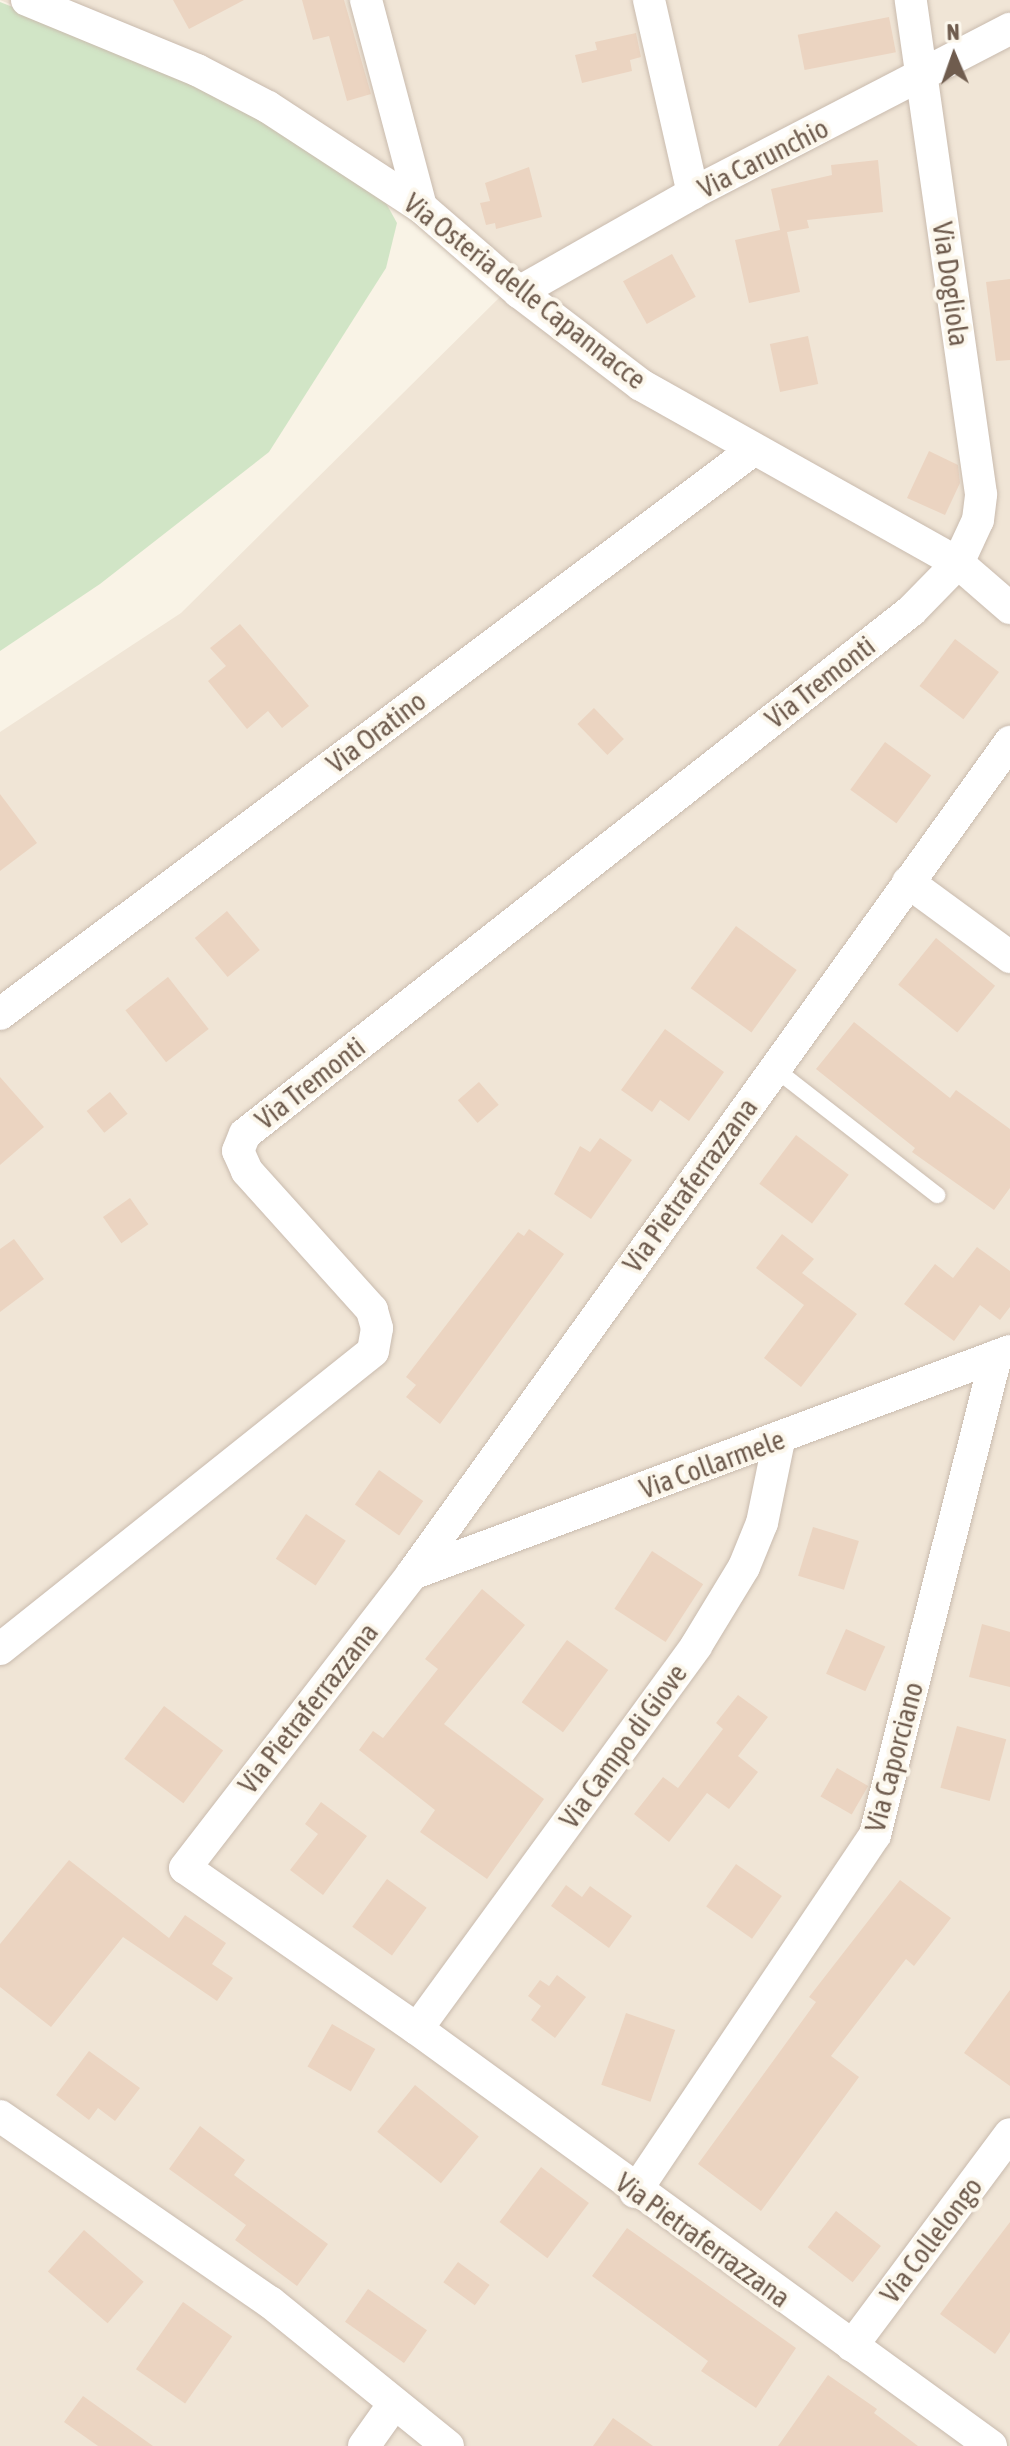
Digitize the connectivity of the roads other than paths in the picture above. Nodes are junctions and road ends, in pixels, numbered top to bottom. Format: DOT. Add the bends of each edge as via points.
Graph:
graph roads {
  1 [pos="27,0"];
  2 [pos="366,0"];
  3 [pos="649,0"];
  4 [pos="911,0"];
  5 [pos="1010,29"];
  6 [pos="922,78"];
  7 [pos="693,193"];
  8 [pos="421,207"];
  9 [pos="519,292"];
  10 [pos="753,450"];
  11 [pos="958,563"];
  12 [pos="1010,608"];
  13 [pos="1010,742"];
  14 [pos="908,882"];
  15 [pos="1010,957"];
  16 [pos="0,1014"];
  17 [pos="774,1068"];
  18 [pos="937,1195"];
  19 [pos="1003,1353"];
  20 [pos="779,1440"];
  21 [pos="412,1574"];
  22 [pos="0,1649"];
  23 [pos="417,2029"];
  24 [pos="0,2116"];
  25 [pos="1010,2134"];
  26 [pos="635,2192"];
  27 [pos="852,2346"];
  28 [pos="393,2405"];
  29 [pos="364,2446"];
  30 [pos="448,2446"];
  31 [pos="991,2446"];
  1 -- 8 [label="street, Via Osteria delle Capannacce" via="232,86"];
  2 -- 8 [label="street"];
  3 -- 7 [label="street"];
  4 -- 6 [label="street, Via Dogliola"];
  5 -- 6 [label="street, Via Carunchio"];
  6 -- 7 [label="street, Via Carunchio"];
  6 -- 11 [label="street, Via Dogliola" via="981,494 978,520"];
  7 -- 9 [label="street, Via Carunchio"];
  8 -- 9 [label="street, Via Osteria delle Capannacce"];
  9 -- 10 [label="street, Via Osteria delle Capannacce" via="641,385"];
  10 -- 11 [label="street, Via Osteria delle Capannacce"];
  10 -- 16 [label="street, Via Oratino"];
  11 -- 12 [label="street, Via Osteria delle Capannacce"];
  11 -- 22 [label="street, Via Tremonti" via="911,611 245,1134 238,1151 247,1171 372,1310 377,1328 373,1351"];
  13 -- 14 [label="street, Via Pietraferrazzana"];
  14 -- 15 [label="street"];
  14 -- 17 [label="street, Via Pietraferrazzana"];
  17 -- 18 [label="lane"];
  17 -- 21 [label="street, Via Pietraferrazzana"];
  19 -- 20 [label="street, Via Collarmele"];
  19 -- 26 [label="street, Via Caporciano" via="875,1835"];
  20 -- 21 [label="street, Via Collarmele"];
  20 -- 23 [label="street, Via Campo di Giove" via="755,1544 712,1620"];
  21 -- 23 [label="street, Via Pietraferrazzana" via="185,1868"];
  23 -- 26 [label="street, Via Pietraferrazzana"];
  24 -- 28 [label="street" via="270,2302"];
  25 -- 27 [label="street, Via Collelongo"];
  26 -- 27 [label="street, Via Pietraferrazzana"];
  27 -- 31 [label="street, Via Pietraferrazzana"];
  28 -- 29 [label="street"];
  28 -- 30 [label="street"];
}
